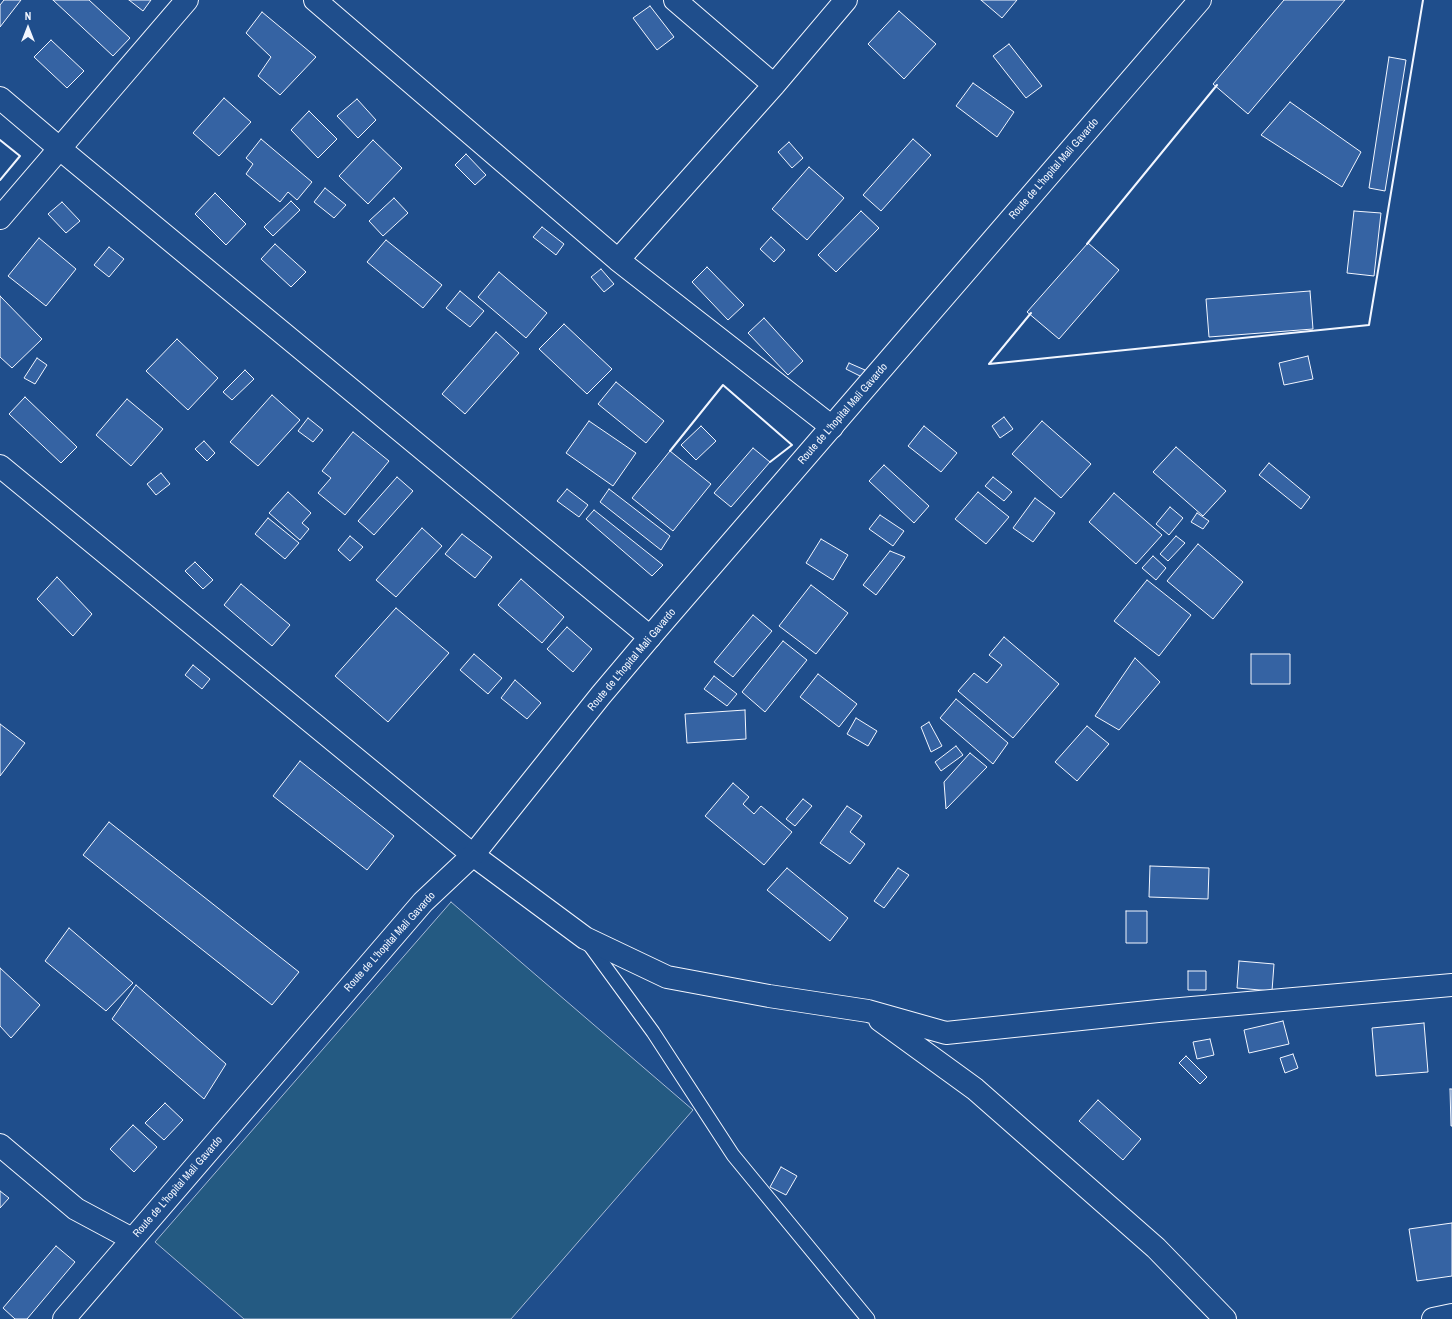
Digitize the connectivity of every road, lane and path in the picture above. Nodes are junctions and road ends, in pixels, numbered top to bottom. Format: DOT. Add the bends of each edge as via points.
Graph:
graph roads {
  1 [pos="187,0"];
  2 [pos="315,0"];
  3 [pos="675,0"];
  4 [pos="846,0"];
  5 [pos="1200,0"];
  6 [pos="774,84"];
  7 [pos="0,98"];
  8 [pos="59,148"];
  9 [pos="0,218"];
  10 [pos="618,260"];
  11 [pos="832,427"];
  12 [pos="0,466"];
  13 [pos="650,637"];
  14 [pos="473,855"];
  15 [pos="584,938"];
  16 [pos="1452,985"];
  17 [pos="868,1011"];
  18 [pos="0,1145"];
  19 [pos="132,1239"];
  20 [pos="1452,1315"];
  21 [pos="64,1319"];
  22 [pos="868,1319"];
  23 [pos="1225,1319"];
  24 [pos="1433,1319"];
  1 -- 8 [label="street"];
  2 -- 10 [label="street"];
  3 -- 6 [label="street"];
  4 -- 6 [label="street"];
  5 -- 11 [label="street, Route de L'hopital Mali Gavardo"];
  6 -- 10 [label="street"];
  7 -- 8 [label="street"];
  8 -- 9 [label="street"];
  8 -- 13 [label="street"];
  10 -- 11 [label="street"];
  11 -- 13 [label="street, Route de L'hopital Mali Gavardo"];
  12 -- 14 [label="street"];
  13 -- 14 [label="street, Route de L'hopital Mali Gavardo"];
  14 -- 15 [label="street"];
  14 -- 19 [label="street, Route de L'hopital Mali Gavardo" via="423,902"];
  15 -- 17 [label="street" via="667,977"];
  15 -- 22 [label="lane" via="653,1032 733,1155"];
  16 -- 17 [label="street" via="946,1033"];
  17 -- 23 [label="street" via="975,1089 1156,1248"];
  18 -- 19 [label="street" via="76,1209"];
  19 -- 21 [label="street, Route de L'hopital Mali Gavardo"];
  20 -- 24 [label="street"];
}
